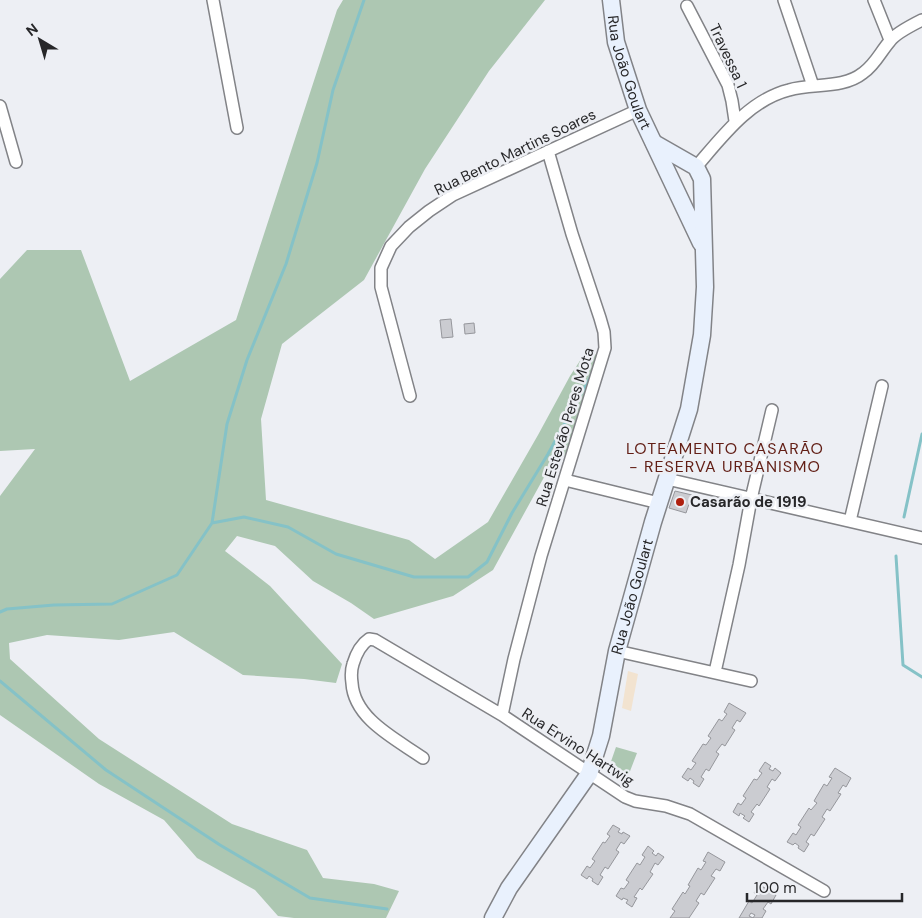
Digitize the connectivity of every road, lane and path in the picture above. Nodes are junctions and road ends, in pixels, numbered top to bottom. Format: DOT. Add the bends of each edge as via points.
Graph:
graph roads {
  1 [pos="213,0"];
  2 [pos="611,0"];
  3 [pos="784,0"];
  4 [pos="874,0"];
  5 [pos="686,6"];
  6 [pos="922,20"];
  7 [pos="890,40"];
  8 [pos="813,86"];
  9 [pos="0,106"];
  10 [pos="638,110"];
  11 [pos="735,122"];
  12 [pos="237,128"];
  13 [pos="654,143"];
  14 [pos="548,151"];
  15 [pos="16,162"];
  16 [pos="696,169"];
  17 [pos="674,184"];
  18 [pos="704,250"];
  19 [pos="882,386"];
  20 [pos="410,396"];
  21 [pos="772,410"];
  22 [pos="667,479"];
  23 [pos="565,480"];
  24 [pos="751,499"];
  25 [pos="659,503"];
  26 [pos="850,522"];
  27 [pos="922,538"];
  28 [pos="617,651"];
  29 [pos="716,672"];
  30 [pos="751,681"];
  31 [pos="502,715"];
  32 [pos="423,758"];
  33 [pos="589,774"];
  34 [pos="824,891"];
  35 [pos="493,918"];
  1 -- 12 [label="street"];
  2 -- 10 [label="street, Rua João Goulart" via="616,42"];
  3 -- 8 [label="street"];
  4 -- 7 [label="street"];
  5 -- 11 [label="street, Travessa 1" via="728,85"];
  6 -- 7 [label="street"];
  7 -- 8 [label="street" via="863,74 844,82"];
  8 -- 11 [label="street" via="767,98"];
  9 -- 15 [label="street"];
  10 -- 13 [label="street, Rua João Goulart"];
  10 -- 14 [label="street, Rua Bento Martins Soares"];
  11 -- 16 [label="street"];
  13 -- 16 [label="street, Rua João Goulart"];
  13 -- 17 [label="street, Rua João Goulart"];
  14 -- 20 [label="street, Rua Bento Martins Soares" via="454,195 409,227 391,246 381,268 380,287"];
  14 -- 23 [label="street, Rua Estevão Peres Mota" via="600,318 605,348"];
  16 -- 17 [label="street" via="692,186"];
  16 -- 18 [label="street, Rua João Goulart"];
  17 -- 18 [label="street, Rua João Goulart"];
  18 -- 22 [label="street, Rua João Goulart" via="706,287 702,335 689,409"];
  19 -- 26 [label="street"];
  21 -- 24 [label="street"];
  22 -- 24 [label="street"];
  22 -- 25 [label="street, Rua João Goulart"];
  23 -- 25 [label="street"];
  23 -- 31 [label="street, Rua Estevão Peres Mota" via="541,556"];
  24 -- 26 [label="street"];
  24 -- 29 [label="street"];
  25 -- 28 [label="street, Rua João Goulart"];
  26 -- 27 [label="street"];
  28 -- 29 [label="street"];
  28 -- 33 [label="street, Rua João Goulart" via="601,736"];
  29 -- 30 [label="street"];
  31 -- 32 [label="street, Rua Ervino Hartwig" via="369,639 357,651 351,669 352,693 361,710 375,724"];
  31 -- 33 [label="street, Rua Ervino Hartwig"];
  33 -- 34 [label="street, Rua Ervino Hartwig" via="635,801 690,814"];
  33 -- 35 [label="street, Rua João Goulart" via="509,888"];
}
